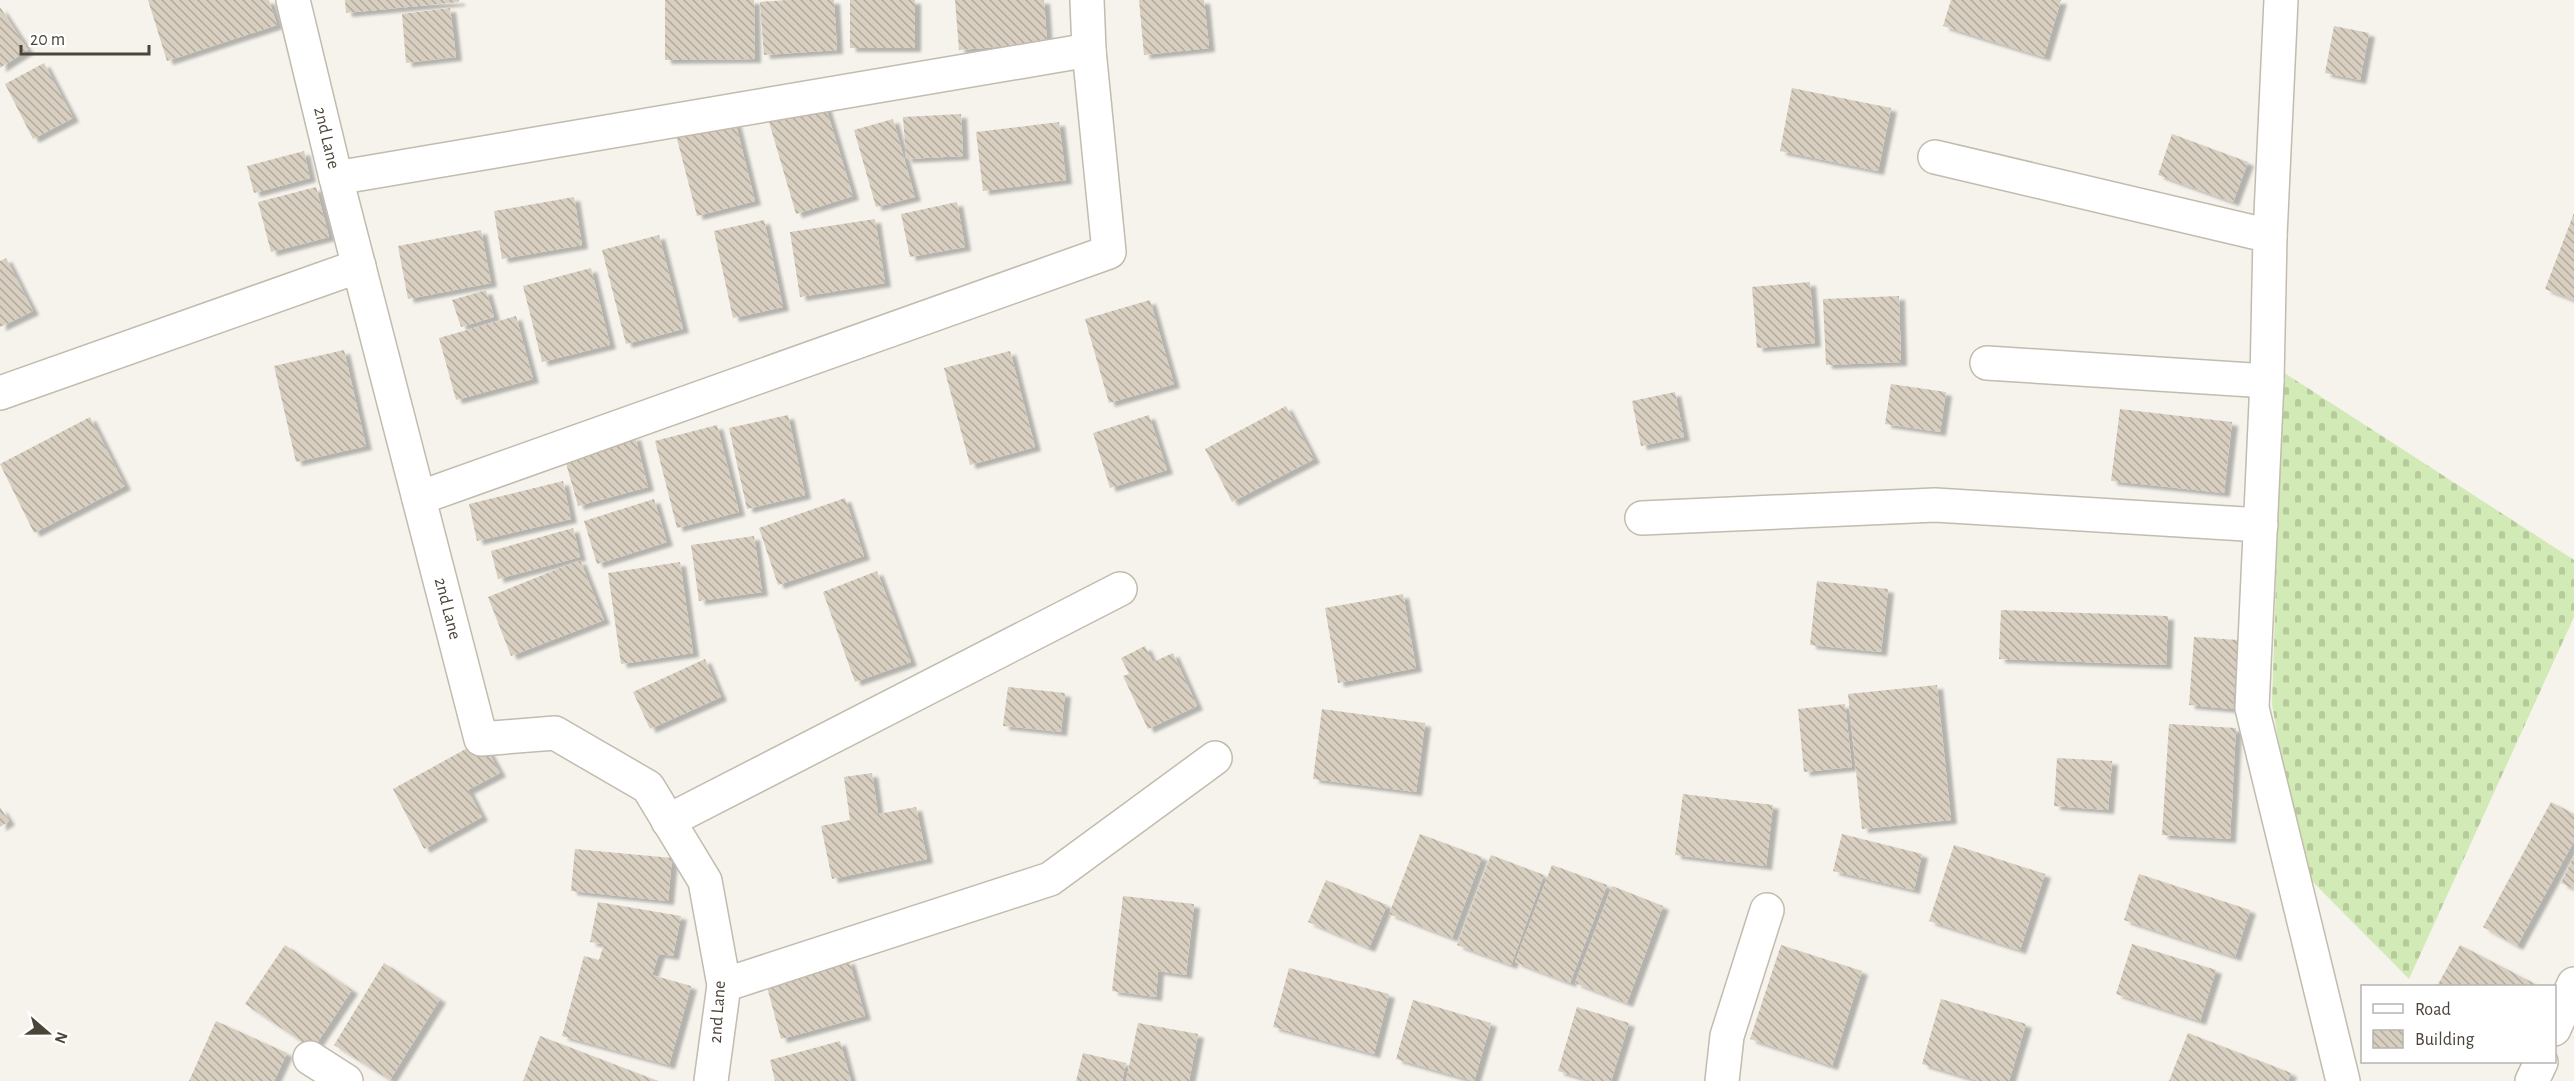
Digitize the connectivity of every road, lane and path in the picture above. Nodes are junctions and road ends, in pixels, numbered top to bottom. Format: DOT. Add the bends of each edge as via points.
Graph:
graph roads {
  1 [pos="293,0"];
  2 [pos="1087,0"];
  3 [pos="2281,0"];
  4 [pos="1089,50"];
  5 [pos="1935,157"];
  6 [pos="336,178"];
  7 [pos="2270,236"];
  8 [pos="359,266"];
  9 [pos="1987,363"];
  10 [pos="2267,381"];
  11 [pos="0,393"];
  12 [pos="419,498"];
  13 [pos="1642,518"];
  14 [pos="2261,525"];
  15 [pos="1120,588"];
  16 [pos="1215,758"];
  17 [pos="668,821"];
  18 [pos="1767,910"];
  19 [pos="2574,984"];
  20 [pos="724,985"];
  21 [pos="2556,1024"];
  22 [pos="310,1058"];
  23 [pos="2541,1063"];
  24 [pos="2341,1080"];
  25 [pos="346,1081"];
  26 [pos="711,1081"];
  27 [pos="1722,1081"];
  28 [pos="2532,1081"];
  1 -- 6 [label="street, 2nd Lane"];
  2 -- 4 [label="street"];
  3 -- 7 [label="street"];
  4 -- 6 [label="street"];
  4 -- 12 [label="street" via="1109,252"];
  5 -- 7 [label="street"];
  6 -- 8 [label="street, 2nd Lane"];
  7 -- 10 [label="street"];
  8 -- 11 [label="street"];
  8 -- 12 [label="street, 2nd Lane"];
  9 -- 10 [label="street"];
  10 -- 14 [label="street"];
  12 -- 17 [label="street, 2nd Lane" via="481,739 555,733 648,787"];
  13 -- 14 [label="street" via="1935,506"];
  14 -- 24 [label="street" via="2252,708"];
  15 -- 17 [label="street"];
  16 -- 20 [label="street" via="1050,879"];
  17 -- 20 [label="street, 2nd Lane" via="705,881"];
  18 -- 27 [label="street" via="1727,1036"];
  19 -- 21 [label="street"];
  20 -- 26 [label="street, 2nd Lane"];
  22 -- 25 [label="street"];
  23 -- 28 [label="street"];
}
